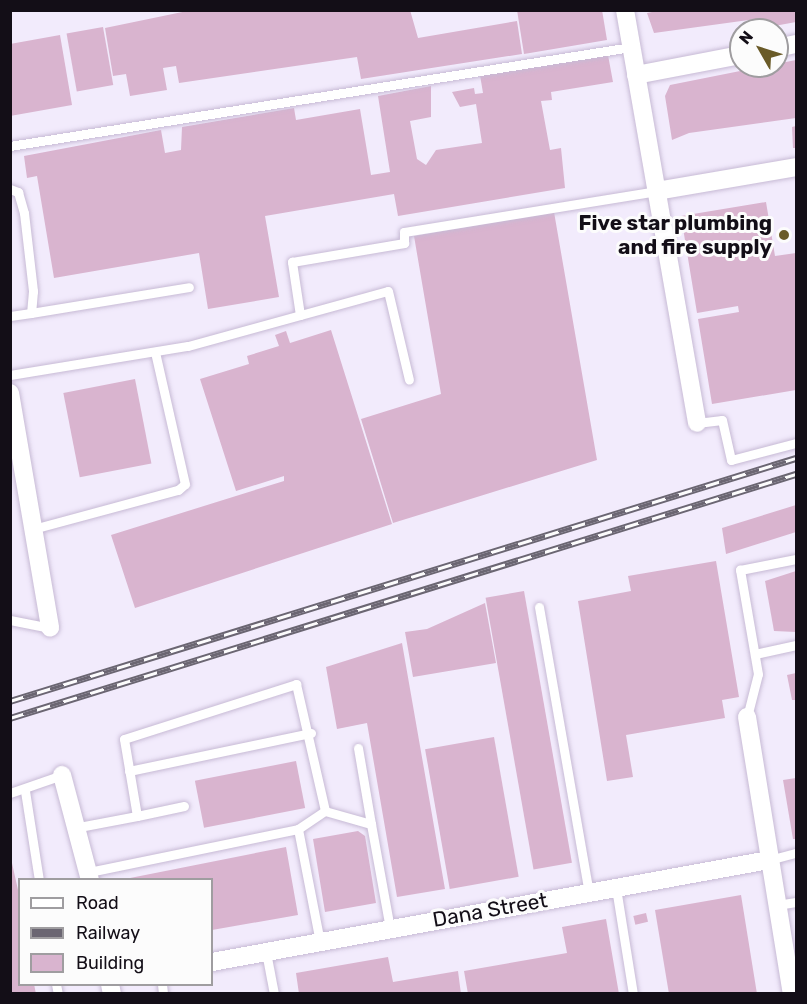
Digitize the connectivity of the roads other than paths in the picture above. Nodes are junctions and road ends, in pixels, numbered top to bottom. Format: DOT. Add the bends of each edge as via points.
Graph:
graph roads {
  1 [pos="625,10"];
  2 [pos="631,47"];
  3 [pos="729,57"];
  4 [pos="636,75"];
  5 [pos="10,146"];
  6 [pos="796,167"];
  7 [pos="10,189"];
  8 [pos="656,191"];
  9 [pos="189,287"];
  10 [pos="31,313"];
  11 [pos="300,315"];
  12 [pos="10,316"];
  13 [pos="155,352"];
  14 [pos="10,375"];
  15 [pos="410,380"];
  16 [pos="10,393"];
  17 [pos="697,423"];
  18 [pos="14,441"];
  19 [pos="796,443"];
  20 [pos="33,529"];
  21 [pos="796,559"];
  22 [pos="539,607"];
  23 [pos="10,620"];
  24 [pos="50,628"];
  25 [pos="796,645"];
  26 [pos="755,654"];
  27 [pos="747,717"];
  28 [pos="311,733"];
  29 [pos="358,748"];
  30 [pos="129,771"];
  31 [pos="62,775"];
  32 [pos="25,791"];
  33 [pos="10,793"];
  34 [pos="184,806"];
  35 [pos="325,811"];
  36 [pos="137,816"];
  37 [pos="371,824"];
  38 [pos="79,827"];
  39 [pos="298,829"];
  40 [pos="796,853"];
  41 [pos="769,860"];
  42 [pos="89,876"];
  43 [pos="39,878"];
  44 [pos="616,888"];
  45 [pos="589,892"];
  46 [pos="796,902"];
  47 [pos="777,905"];
  48 [pos="390,929"];
  49 [pos="320,942"];
  50 [pos="266,952"];
  51 [pos="213,962"];
  52 [pos="274,993"];
  53 [pos="633,993"];
  54 [pos="792,993"];
  1 -- 2 [label="street"];
  2 -- 4 [label="street"];
  2 -- 5 [label="lane"];
  3 -- 4 [label="street"];
  4 -- 8 [label="street"];
  6 -- 8 [label="street"];
  7 -- 10 [label="lane" via="18,192 24,213 33,291"];
  8 -- 11 [label="lane" via="404,232 404,243 292,262"];
  8 -- 17 [label="street"];
  9 -- 10 [label="lane"];
  10 -- 12 [label="lane"];
  11 -- 13 [label="lane"];
  11 -- 15 [label="lane" via="388,291"];
  13 -- 14 [label="lane"];
  13 -- 20 [label="lane" via="185,484 178,490"];
  16 -- 18 [label="street"];
  17 -- 19 [label="lane" via="722,420 731,460"];
  18 -- 20 [label="street"];
  20 -- 24 [label="street"];
  21 -- 26 [label="lane" via="740,570"];
  22 -- 45 [label="lane"];
  23 -- 24 [label="lane"];
  25 -- 26 [label="lane"];
  26 -- 27 [label="lane" via="758,674"];
  27 -- 41 [label="street"];
  28 -- 30 [label="lane"];
  28 -- 30 [label="lane" via="296,684 124,739"];
  28 -- 35 [label="lane"];
  29 -- 37 [label="lane"];
  30 -- 36 [label="lane"];
  31 -- 32 [label="lane"];
  31 -- 38 [label="street"];
  32 -- 33 [label="lane"];
  32 -- 43 [label="lane"];
  34 -- 36 [label="lane"];
  35 -- 37 [label="lane"];
  35 -- 39 [label="lane"];
  36 -- 38 [label="lane"];
  37 -- 48 [label="lane"];
  38 -- 42 [label="street"];
  39 -- 42 [label="lane"];
  39 -- 49 [label="lane"];
  40 -- 41 [label="lane"];
  41 -- 44 [label="street, Dana Street"];
  41 -- 47 [label="street"];
  44 -- 45 [label="street, Dana Street"];
  44 -- 53 [label="lane"];
  45 -- 48 [label="street, Dana Street"];
  46 -- 47 [label="lane"];
  47 -- 54 [label="street"];
  48 -- 49 [label="street, Dana Street"];
  49 -- 50 [label="street, Dana Street"];
  50 -- 51 [label="street, Dana Street"];
  50 -- 52 [label="lane"];
}
